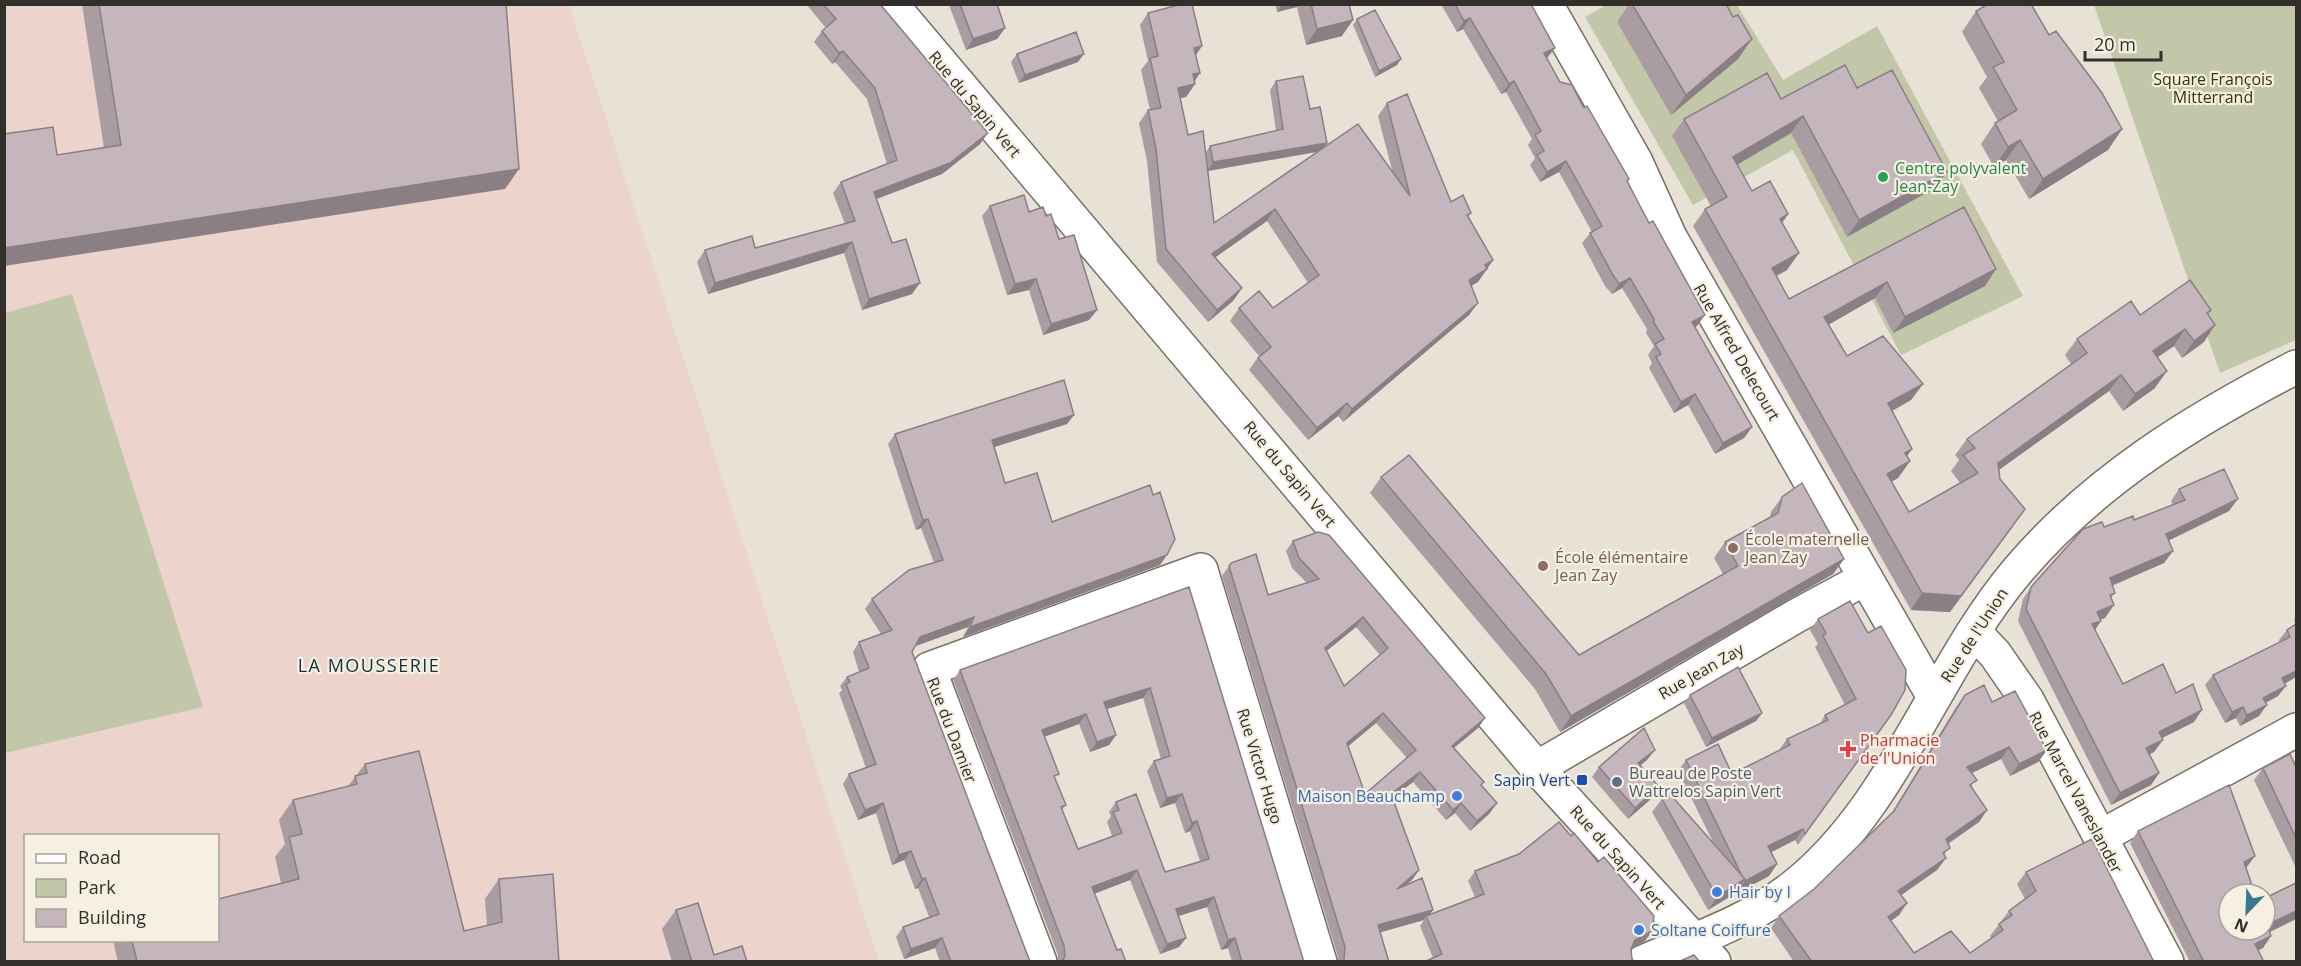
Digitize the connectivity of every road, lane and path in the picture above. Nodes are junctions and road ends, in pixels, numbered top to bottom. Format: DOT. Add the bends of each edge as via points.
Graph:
graph roads {
  1 [pos="891,4"];
  2 [pos="1546,4"];
  3 [pos="2296,367"];
  4 [pos="1201,570"];
  5 [pos="1866,578"];
  6 [pos="1974,632"];
  7 [pos="1934,696"];
  8 [pos="2296,730"];
  9 [pos="1536,768"];
  10 [pos="2100,837"];
  11 [pos="1704,950"];
  12 [pos="1040,962"];
  13 [pos="1320,962"];
  14 [pos="1643,962"];
  15 [pos="2167,962"];
  1 -- 9 [label="street, Rue du Sapin Vert"];
  2 -- 5 [label="street, Rue Alfred Delecourt" via="1636,162 1670,237"];
  3 -- 6 [label="street, Rue de l'Union" via="2178,432 2122,471 2046,539 2018,570"];
  4 -- 12 [label="street, Rue du Damier" via="928,669"];
  4 -- 13 [label="street, Rue Victor Hugo"];
  5 -- 7 [label="street, Rue Alfred Delecourt"];
  5 -- 9 [label="street, Rue Jean Zay"];
  6 -- 7 [label="street, Rue de l'Union"];
  6 -- 10 [label="street, Rue Marcel Vaneslander" via="1995,654 2027,700"];
  7 -- 11 [label="street, Rue de l'Union" via="1870,801 1815,868"];
  8 -- 10 [label="street"];
  9 -- 11 [label="street, Rue du Sapin Vert"];
  10 -- 15 [label="street, Rue Marcel Vaneslander"];
  11 -- 14 [label="street, Rue de l'Union"];
}
